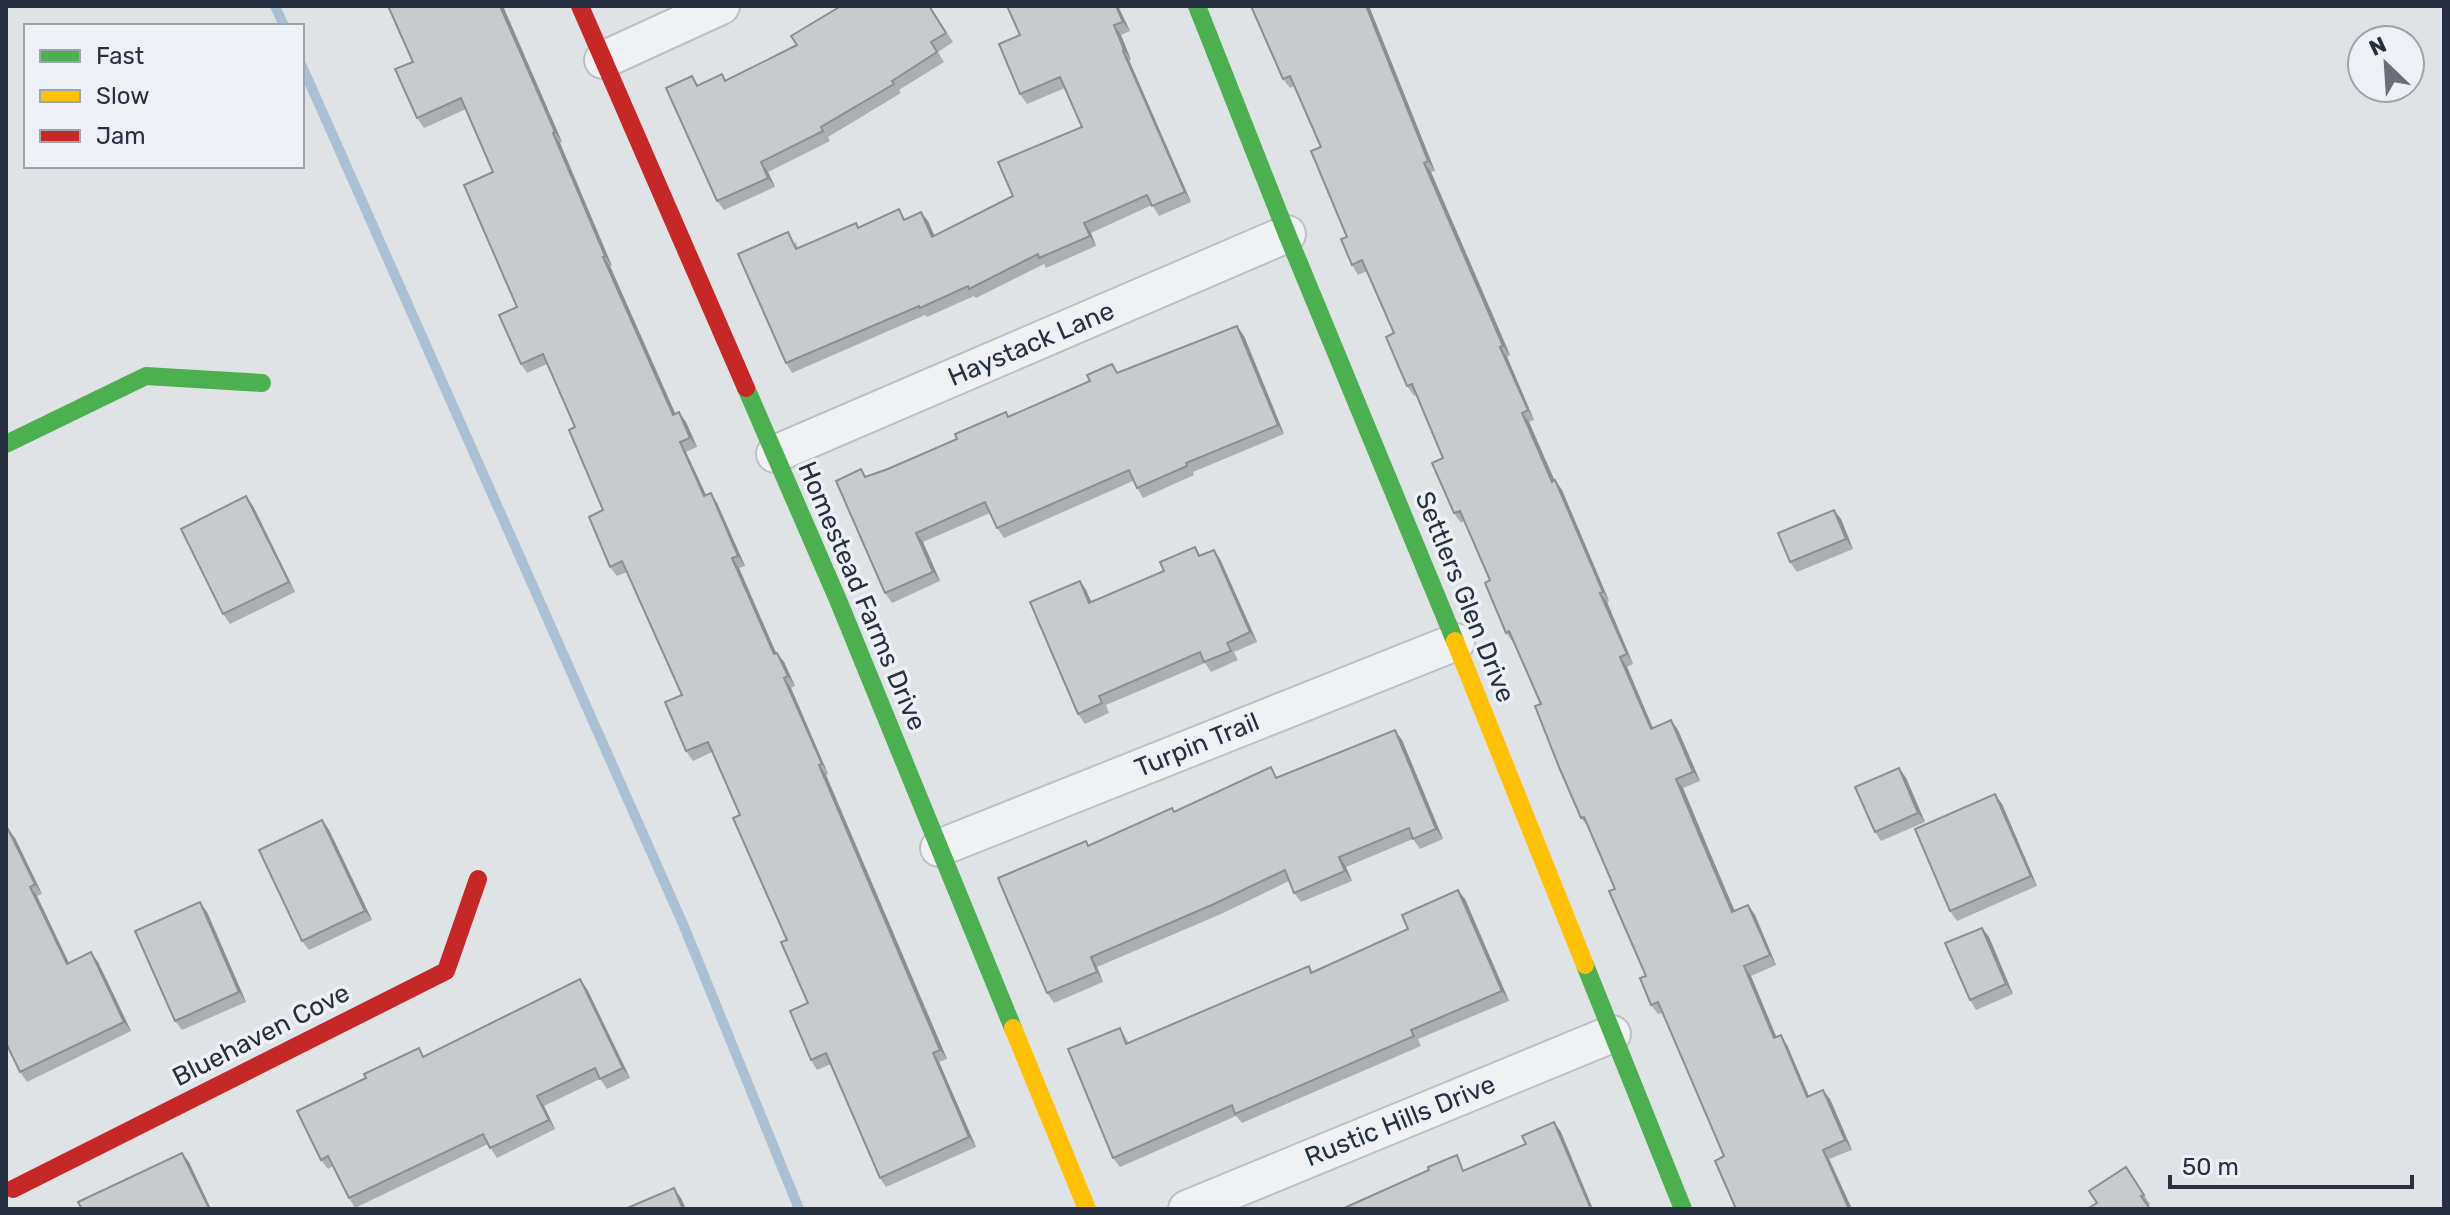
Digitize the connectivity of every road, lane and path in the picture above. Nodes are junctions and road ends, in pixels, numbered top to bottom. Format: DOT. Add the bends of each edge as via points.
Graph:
graph roads {
  1 [pos="580,6"];
  2 [pos="721,6"];
  3 [pos="1197,6"];
  4 [pos="603,60"];
  5 [pos="1287,234"];
  6 [pos="262,383"];
  7 [pos="6,444"];
  8 [pos="775,454"];
  9 [pos="1456,642"];
  10 [pos="939,848"];
  11 [pos="478,879"];
  12 [pos="1612,1034"];
  13 [pos="14,1191"];
  14 [pos="1087,1209"];
  15 [pos="1187,1209"];
  16 [pos="1683,1209"];
  1 -- 4 [label="street, Homestead Farms Drive"];
  2 -- 4 [label="street"];
  3 -- 5 [label="street, Settlers Glen Drive"];
  4 -- 8 [label="street, Homestead Farms Drive"];
  5 -- 8 [label="street, Haystack Lane"];
  5 -- 9 [label="street, Settlers Glen Drive"];
  6 -- 7 [label="street" via="146,376"];
  8 -- 10 [label="street, Homestead Farms Drive"];
  9 -- 10 [label="street, Turpin Trail"];
  9 -- 12 [label="street, Settlers Glen Drive"];
  10 -- 14 [label="street, Homestead Farms Drive"];
  11 -- 13 [label="street, Bluehaven Cove" via="446,971"];
  12 -- 15 [label="street, Rustic Hills Drive"];
  12 -- 16 [label="street, Settlers Glen Drive"];
}
